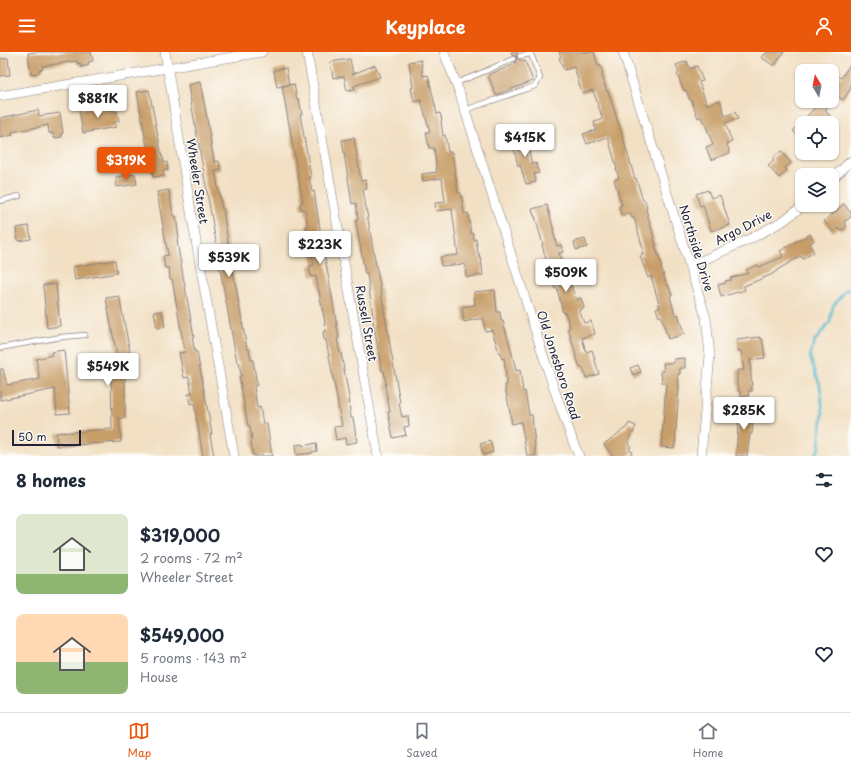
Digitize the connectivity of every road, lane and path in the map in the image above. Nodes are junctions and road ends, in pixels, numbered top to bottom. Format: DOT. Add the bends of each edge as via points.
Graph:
graph roads {
  1 [pos="165,52"];
  2 [pos="262,52"];
  3 [pos="307,52"];
  4 [pos="444,52"];
  5 [pos="623,52"];
  6 [pos="532,53"];
  7 [pos="520,56"];
  8 [pos="513,59"];
  9 [pos="168,68"];
  10 [pos="456,83"];
  11 [pos="0,96"];
  12 [pos="465,110"];
  13 [pos="851,161"];
  14 [pos="839,172"];
  15 [pos="19,196"];
  16 [pos="0,201"];
  17 [pos="795,212"];
  18 [pos="690,266"];
  19 [pos="85,335"];
  20 [pos="0,348"];
  21 [pos="234,456"];
  22 [pos="378,456"];
  23 [pos="579,456"];
  24 [pos="701,456"];
  1 -- 9 [label="street, Wheeler Street"];
  2 -- 9 [label="street"];
  3 -- 22 [label="street, Russell Street"];
  4 -- 10 [label="street, Old Jonesboro Road"];
  5 -- 18 [label="street, Northside Drive"];
  6 -- 7 [label="lane"];
  6 -- 12 [label="lane" via="540,78 535,86"];
  8 -- 10 [label="lane"];
  9 -- 11 [label="street"];
  9 -- 21 [label="street, Wheeler Street"];
  10 -- 12 [label="street, Old Jonesboro Road"];
  12 -- 23 [label="street, Old Jonesboro Road" via="552,386"];
  13 -- 14 [label="street"];
  15 -- 16 [label="lane"];
  17 -- 18 [label="street, Argo Drive" via="750,239"];
  18 -- 24 [label="street, Northside Drive" via="706,318 710,355"];
  19 -- 20 [label="lane" via="60,336"];
}
